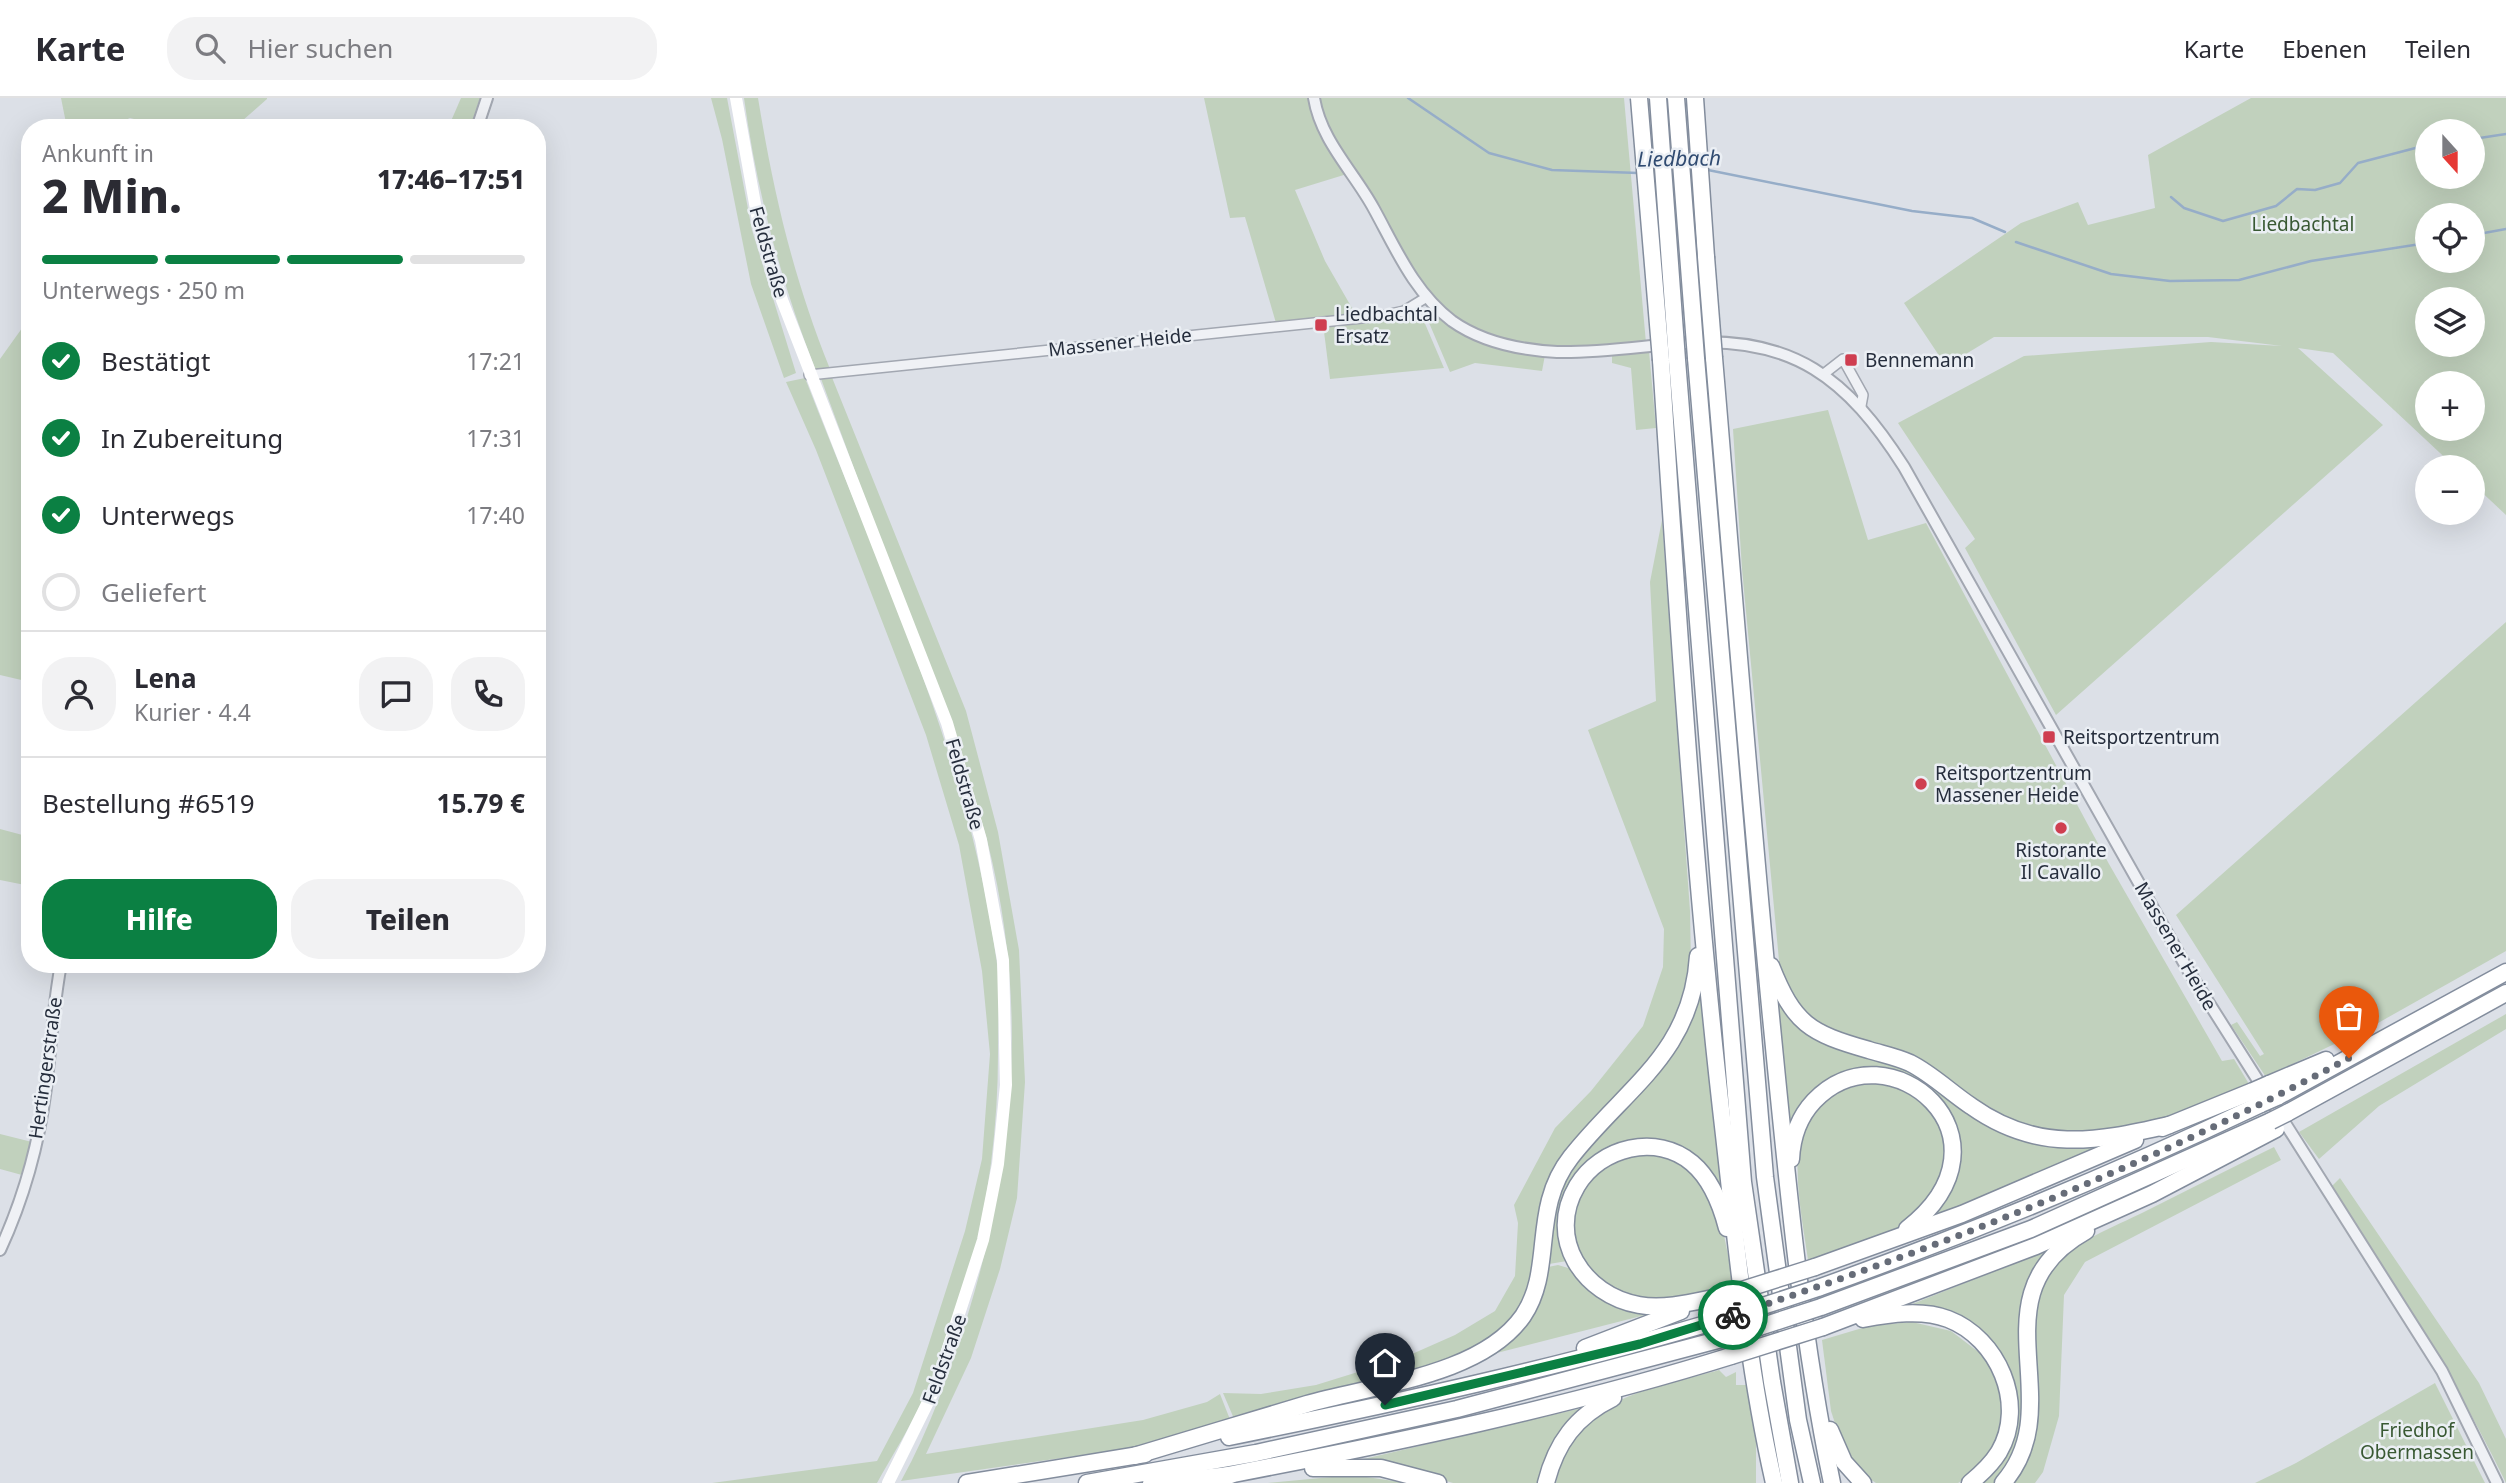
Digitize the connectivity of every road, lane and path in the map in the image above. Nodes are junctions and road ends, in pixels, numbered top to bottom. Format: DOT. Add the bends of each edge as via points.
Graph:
graph roads {
  1 [pos="487,98"];
  2 [pos="737,98"];
  3 [pos="1314,98"];
  4 [pos="1639,98"];
  5 [pos="1658,98"];
  6 [pos="1676,98"];
  7 [pos="1695,98"];
  8 [pos="480,119"];
  9 [pos="1426,297"];
  10 [pos="1669,360"];
  11 [pos="1825,373"];
  12 [pos="809,375"];
  13 [pos="1861,406"];
  14 [pos="1760,909"];
  15 [pos="1700,915"];
  16 [pos="2506,972"];
  17 [pos="59,973"];
  18 [pos="2506,993"];
  19 [pos="2257,1098"];
  20 [pos="2169,1125"];
  21 [pos="2274,1125"];
  22 [pos="2152,1194"];
  23 [pos="1788,1197"];
  24 [pos="1868,1249"];
  25 [pos="0,1250"];
  26 [pos="1740,1274"];
  27 [pos="1723,1296"];
  28 [pos="1823,1327"];
  29 [pos="1812,1359"];
  30 [pos="1526,1372"];
  31 [pos="1654,1380"];
  32 [pos="1763,1437"];
  33 [pos="1135,1456"];
  34 [pos="1223,1476"];
  35 [pos="888,1483"];
  36 [pos="967,1483"];
  37 [pos="1087,1483"];
  38 [pos="1152,1483"];
  39 [pos="1437,1483"];
  40 [pos="1546,1483"];
  41 [pos="1764,1483"];
  42 [pos="1774,1483"];
  43 [pos="1790,1483"];
  44 [pos="1812,1483"];
  45 [pos="1832,1483"];
  46 [pos="1863,1483"];
  47 [pos="1970,1483"];
  48 [pos="2003,1483"];
  49 [pos="2497,1483"];
  1 -- 8 [label="street"];
  2 -- 12 [label="main road, Feldstraße" via="759,226"];
  3 -- 9 [label="street, Massener Heide" via="1328,138"];
  4 -- 10 [label="highway, bridge"];
  5 -- 10 [label="highway, bridge"];
  6 -- 44 [label="highway, bridge" via="1760,1135 1798,1420"];
  7 -- 14 [label="highway, bridge"];
  9 -- 11 [label="street, Massener Heide" via="1465,329 1511,347 1569,352 1688,342 1736,343 1793,356"];
  9 -- 12 [label="street, Massener Heide" via="1404,311 1381,316"];
  10 -- 15 [label="highway"];
  10 -- 43 [label="highway" via="1743,1182"];
  11 -- 13 [label="street, Massener Heide"];
  11 -- 13 [label="street, Massener Heide" via="1843,359 1863,395"];
  12 -- 35 [label="main road, Feldstraße" via="947,723 981,840 1003,960 1006,1085 984,1240 935,1388"];
  13 -- 49 [label="street, Massener Heide" via="1904,467 2188,970 2442,1371"];
  14 -- 20 [label="highway" via="1770,962 1783,996 1809,1027 1831,1040 1908,1062 1995,1121 2027,1135 2085,1141"];
  14 -- 23 [label="highway"];
  15 -- 26 [label="highway"];
  15 -- 33 [label="highway" via="1697,966 1685,1016 1660,1061 1590,1132 1564,1166 1548,1197 1538,1280 1524,1314 1505,1338 1467,1359 1401,1381 1310,1403"];
  16 -- 19 [label="highway, bridge" via="2397,1032"];
  17 -- 25 [label="street, Hertingerstraße" via="39,1131"];
  18 -- 21 [label="highway, bridge"];
  19 -- 20 [label="highway"];
  19 -- 30 [label="highway, bridge" via="2046,1201 1818,1288"];
  20 -- 24 [label="highway"];
  21 -- 22 [label="highway"];
  21 -- 37 [label="highway, bridge" via="2031,1229 1729,1337 1457,1409"];
  22 -- 28 [label="highway" via="2036,1246"];
  22 -- 48 [label="highway" via="2079,1236 2056,1255 2031,1291 2026,1349 2032,1410 2024,1444"];
  23 -- 24 [label="highway" via="1792,1144 1808,1108 1826,1089 1854,1077 1881,1075 1926,1095 1950,1130 1955,1152 1952,1171 1933,1208 1907,1229"];
  23 -- 29 [label="highway"];
  24 -- 27 [label="highway, bridge"];
  26 -- 27 [label="highway" via="1716,1196 1695,1165 1683,1156 1634,1147 1601,1160 1578,1184 1567,1216 1572,1255 1604,1294 1642,1306"];
  26 -- 32 [label="highway"];
  27 -- 30 [label="highway"];
  28 -- 31 [label="highway, bridge"];
  28 -- 47 [label="highway" via="1898,1314 1934,1315 1961,1326 1990,1349 2006,1381 2010,1413 2000,1450"];
  29 -- 45 [label="highway"];
  29 -- 46 [label="highway" via="1833,1441 1843,1462"];
  30 -- 33 [label="highway"];
  31 -- 34 [label="highway" via="1466,1429"];
  31 -- 40 [label="highway" via="1583,1416 1559,1444"];
  32 -- 41 [label="highway"];
  32 -- 42 [label="highway"];
  33 -- 36 [label="highway"];
  34 -- 38 [label="highway"];
  34 -- 39 [label="highway" via="1336,1466 1381,1468"];
}
